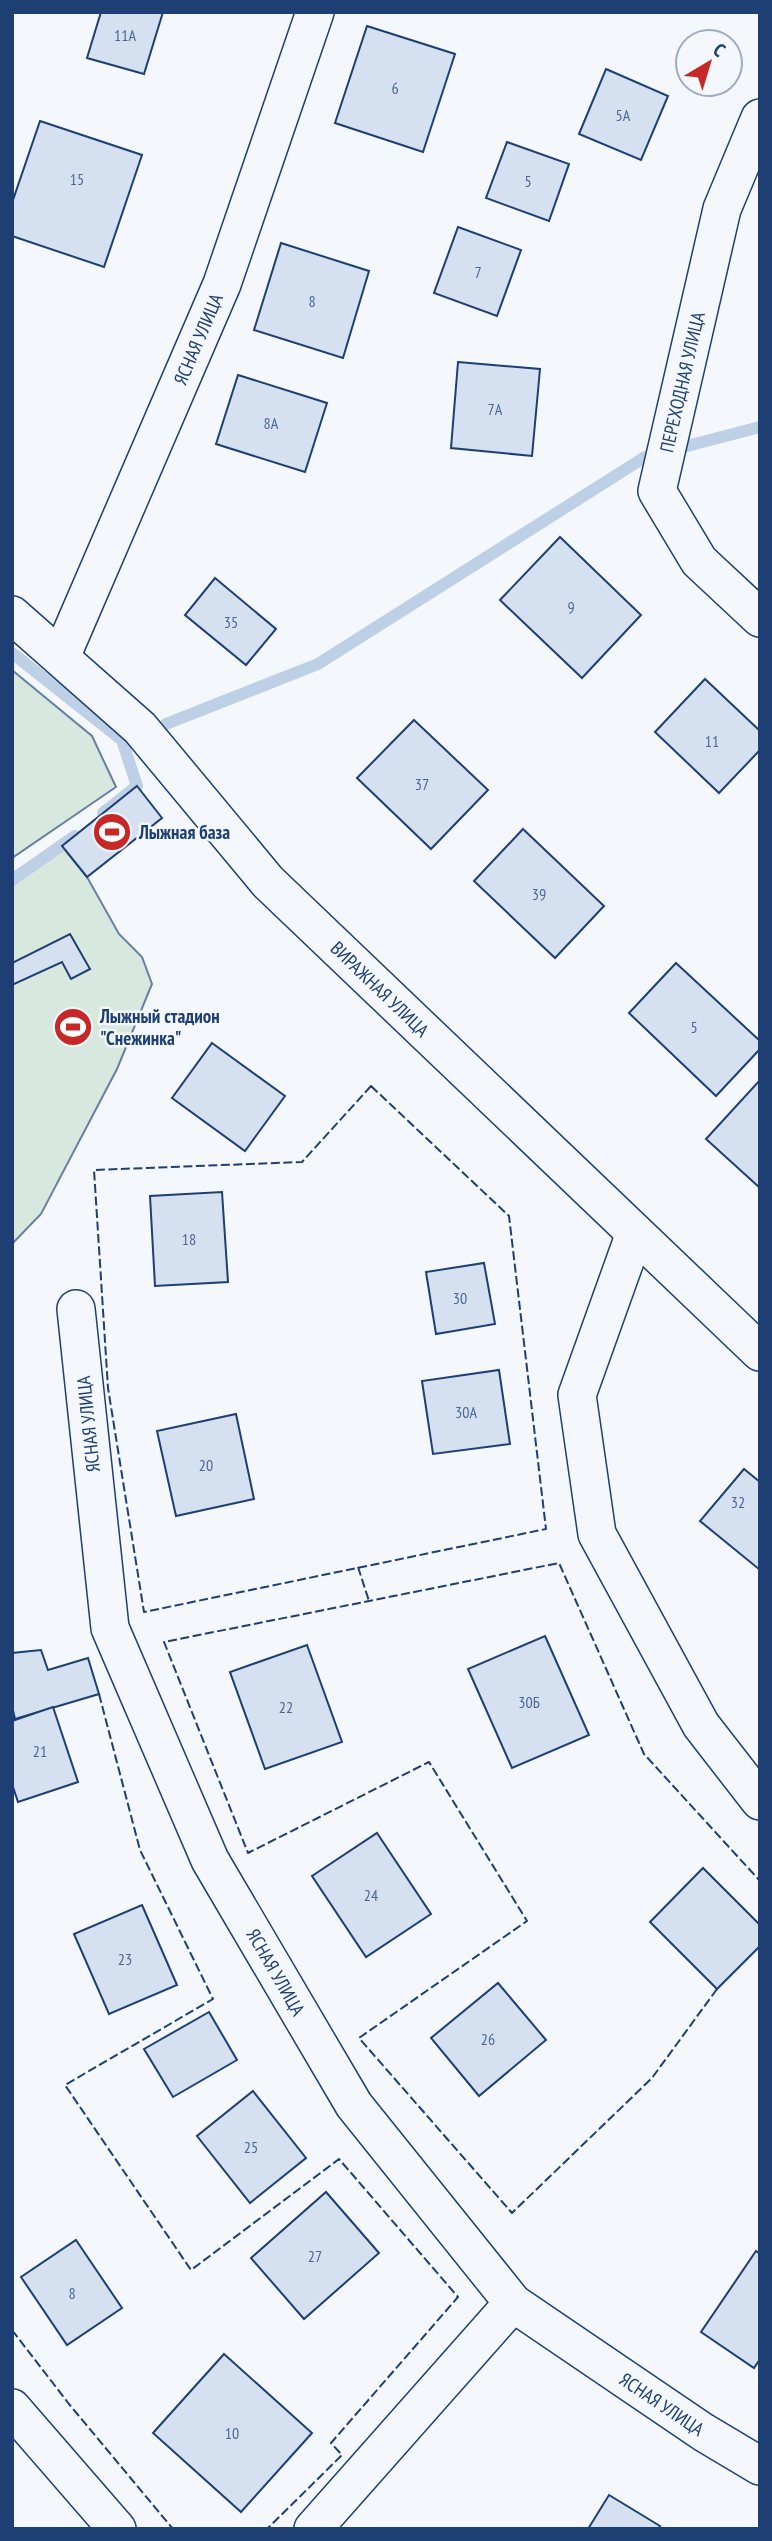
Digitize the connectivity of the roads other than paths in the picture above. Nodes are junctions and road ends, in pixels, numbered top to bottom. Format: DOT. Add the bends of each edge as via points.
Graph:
graph roads {
  1 [pos="315,12"];
  2 [pos="760,118"];
  3 [pos="12,615"];
  4 [pos="760,618"];
  5 [pos="61,657"];
  6 [pos="635,1234"];
  7 [pos="76,1309"];
  8 [pos="760,1352"];
  9 [pos="760,1801"];
  10 [pos="513,2303"];
  11 [pos="12,2408"];
  12 [pos="760,2466"];
  13 [pos="117,2529"];
  14 [pos="313,2529"];
  1 -- 5 [label="street, ЯСНАЯ УЛИЦА" via="222,284"];
  2 -- 4 [label="street, ПЕРЕХОДНАЯ УЛИЦА" via="722,209 657,491 699,561"];
  3 -- 5 [label="street, ВИРАЖНАЯ УЛИЦА"];
  5 -- 6 [label="street, ВИРАЖНАЯ УЛИЦА" via="140,728 268,882"];
  6 -- 8 [label="street, ВИРАЖНАЯ УЛИЦА"];
  6 -- 9 [label="street" via="578,1395 597,1534 701,1725"];
  7 -- 10 [label="street, ЯСНАЯ УЛИЦА" via="110,1628 210,1860 354,2105"];
  10 -- 12 [label="street, ЯСНАЯ УЛИЦА"];
  10 -- 14 [label="street"];
  11 -- 13 [label="street"];
}
